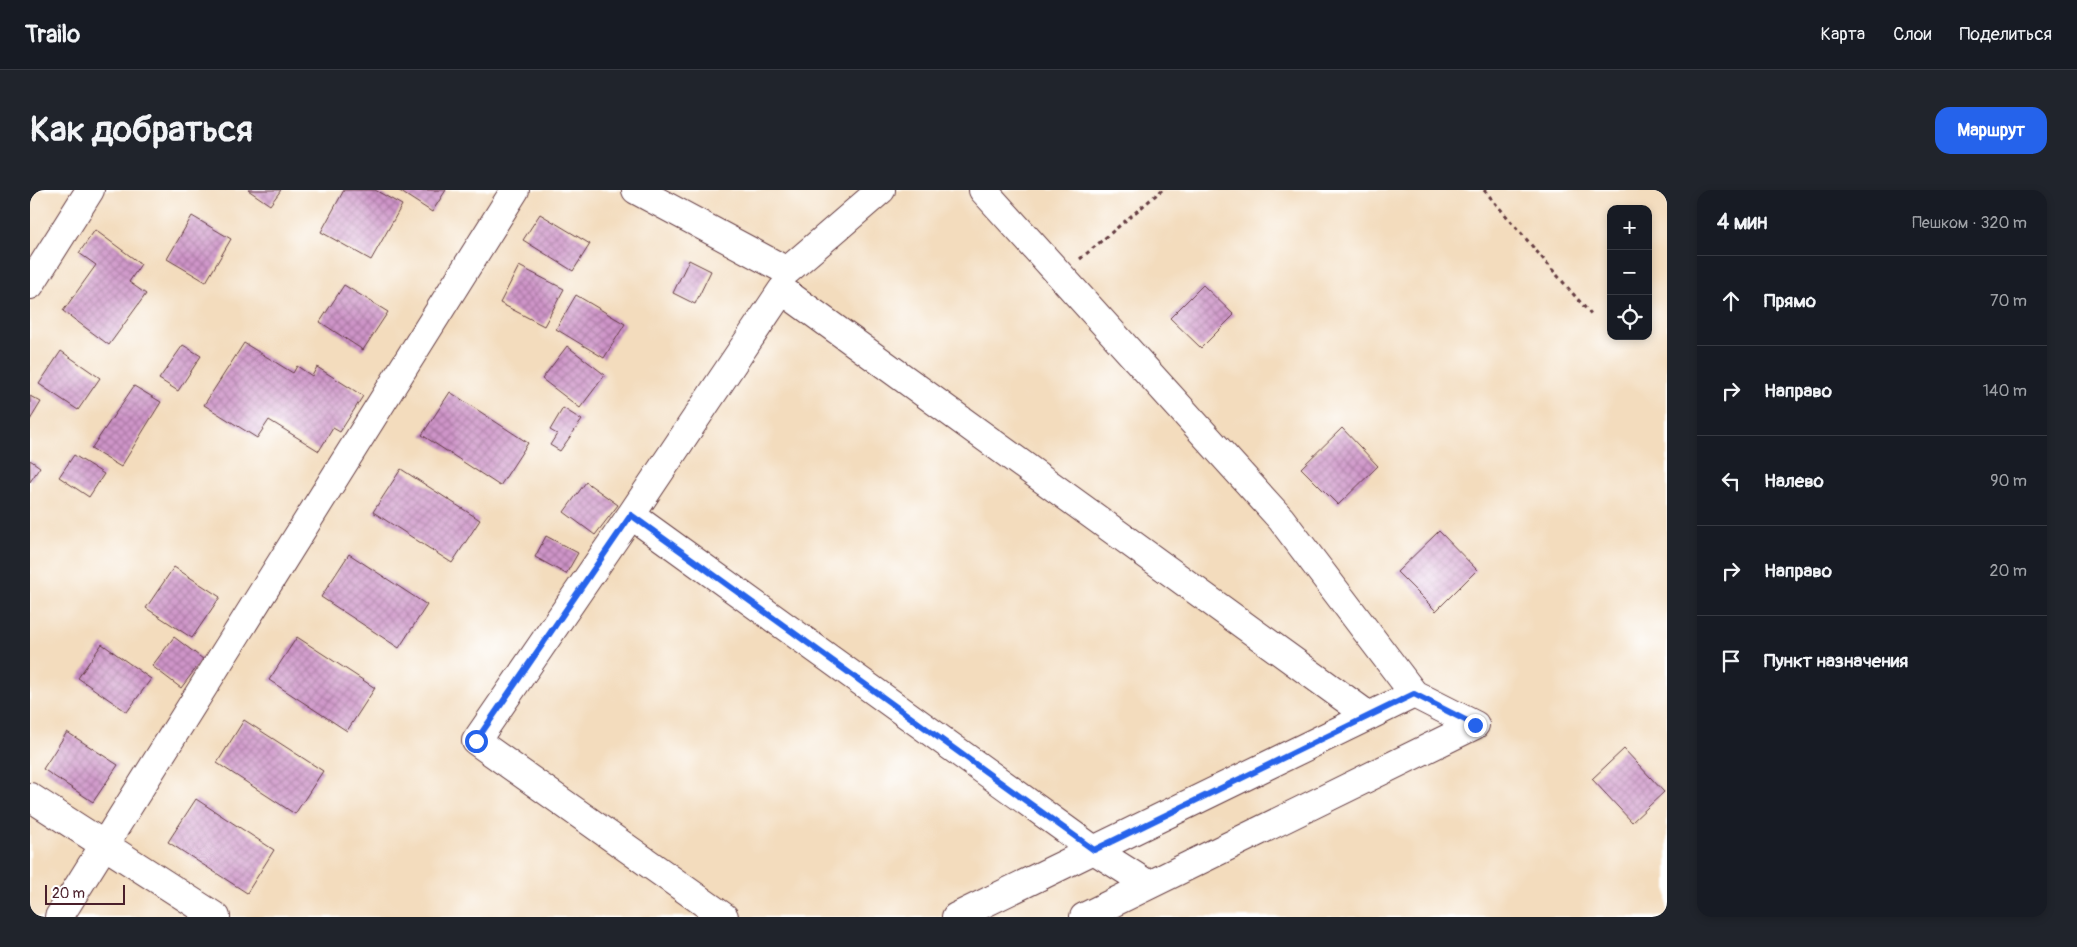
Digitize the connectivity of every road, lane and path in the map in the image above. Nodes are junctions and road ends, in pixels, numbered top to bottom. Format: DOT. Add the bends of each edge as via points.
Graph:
graph roads {
  1 [pos="90,190"];
  2 [pos="516,190"];
  3 [pos="636,190"];
  4 [pos="880,190"];
  5 [pos="983,190"];
  6 [pos="1162,190"];
  7 [pos="1484,190"];
  8 [pos="1060,275"];
  9 [pos="784,281"];
  10 [pos="30,285"];
  11 [pos="1592,316"];
  12 [pos="631,515"];
  13 [pos="1414,694"];
  14 [pos="1368,716"];
  15 [pos="30,797"];
  16 [pos="104,845"];
  17 [pos="1094,850"];
  18 [pos="1149,885"];
  19 [pos="60,917"];
  20 [pos="216,917"];
  21 [pos="724,917"];
  22 [pos="956,917"];
  23 [pos="1084,917"];
  1 -- 10 [label="street"];
  2 -- 16 [label="street"];
  3 -- 9 [label="street"];
  4 -- 9 [label="street"];
  5 -- 8 [label="street"];
  6 -- 8 [label="path"];
  7 -- 11 [label="path"];
  8 -- 13 [label="street" via="1281,519"];
  9 -- 12 [label="street"];
  9 -- 14 [label="street"];
  12 -- 17 [label="street"];
  12 -- 21 [label="street" via="476,741"];
  13 -- 14 [label="street"];
  13 -- 18 [label="street" via="1475,725"];
  14 -- 17 [label="street"];
  15 -- 16 [label="street"];
  16 -- 19 [label="street"];
  16 -- 20 [label="street"];
  17 -- 18 [label="street"];
  17 -- 22 [label="street"];
  18 -- 23 [label="street"];
}
